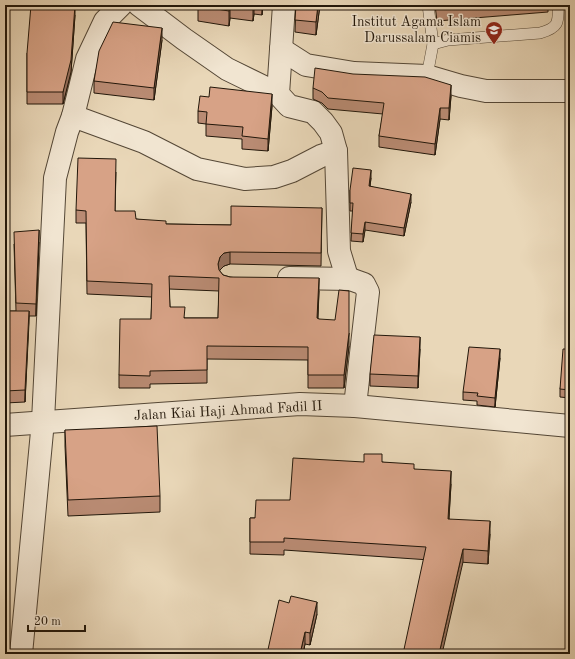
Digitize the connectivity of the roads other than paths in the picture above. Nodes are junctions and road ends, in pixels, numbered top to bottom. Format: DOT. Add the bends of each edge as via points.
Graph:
graph roads {
  1 [pos="121,5"];
  2 [pos="139,5"];
  3 [pos="284,5"];
  4 [pos="428,5"];
  5 [pos="558,5"];
  6 [pos="433,44"];
  7 [pos="281,49"];
  8 [pos="427,76"];
  9 [pos="570,92"];
  10 [pos="278,94"];
  11 [pos="73,116"];
  12 [pos="331,153"];
  13 [pos="267,278"];
  14 [pos="350,280"];
  15 [pos="355,406"];
  16 [pos="43,422"];
  17 [pos="5,425"];
  18 [pos="570,426"];
  19 [pos="21,654"];
  1 -- 11 [label="street" via="105,21 86,59"];
  2 -- 10 [label="street" via="227,69"];
  3 -- 7 [label="street"];
  4 -- 6 [label="lane"];
  5 -- 6 [label="lane" via="559,19 550,30 540,33 448,40"];
  6 -- 8 [label="lane"];
  7 -- 8 [label="street" via="306,65 354,74"];
  7 -- 10 [label="street"];
  8 -- 9 [label="street" via="486,91"];
  10 -- 12 [label="street" via="289,106 313,112 323,122 331,133"];
  11 -- 12 [label="street" via="144,142 197,169 245,179 274,177"];
  11 -- 16 [label="street" via="56,178"];
  12 -- 14 [label="street" via="339,251"];
  13 -- 14 [label="street"];
  14 -- 15 [label="street" via="364,284 368,292"];
  15 -- 16 [label="street, Jalan Kiai Haji Ahmad Fadil II" via="300,404"];
  15 -- 18 [label="street, Jalan Kiai Haji Ahmad Fadil II"];
  16 -- 17 [label="street, Jalan Kiai Haji Ahmad Fadil II"];
  16 -- 19 [label="street"];
}
